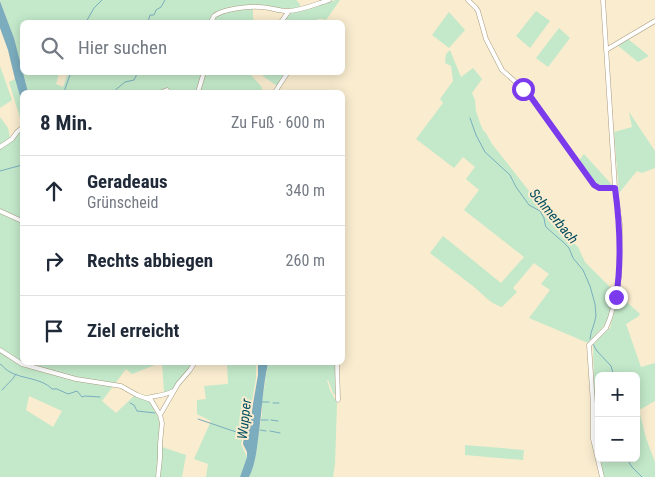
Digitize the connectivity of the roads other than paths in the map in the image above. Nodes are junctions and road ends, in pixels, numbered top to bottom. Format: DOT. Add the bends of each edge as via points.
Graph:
graph roads {
  1 [pos="330,0"];
  2 [pos="468,0"];
  3 [pos="603,0"];
  4 [pos="289,11"];
  5 [pos="212,20"];
  6 [pos="282,20"];
  7 [pos="655,21"];
  8 [pos="606,50"];
  9 [pos="203,75"];
  10 [pos="286,75"];
  11 [pos="199,90"];
  12 [pos="276,90"];
  13 [pos="20,130"];
  14 [pos="0,147"];
  15 [pos="615,188"];
  16 [pos="0,211"];
  17 [pos="20,220"];
  18 [pos="0,350"];
  19 [pos="20,363"];
  20 [pos="25,365"];
  21 [pos="193,365"];
  22 [pos="337,365"];
  23 [pos="173,391"];
  24 [pos="147,398"];
  25 [pos="338,400"];
  26 [pos="160,415"];
  27 [pos="158,477"];
  28 [pos="602,477"];
  1 -- 4 [label="street"];
  2 -- 15 [label="street" via="478,11 486,39 502,70 528,93 596,187"];
  3 -- 8 [label="street"];
  4 -- 5 [label="street" via="246,7 223,11"];
  4 -- 6 [label="street"];
  7 -- 8 [label="street"];
  8 -- 15 [label="street"];
  9 -- 11 [label="street"];
  10 -- 12 [label="street"];
  13 -- 14 [label="street"];
  15 -- 28 [label="street" via="620,225 619,277 606,328 590,346 593,439"];
  16 -- 17 [label="street"];
  18 -- 19 [label="street"];
  20 -- 24 [label="street" via="90,382 124,386"];
  21 -- 23 [label="street"];
  22 -- 25 [label="street"];
  23 -- 24 [label="street"];
  23 -- 26 [label="street"];
  24 -- 26 [label="street" via="152,400"];
  26 -- 27 [label="street"];
}
